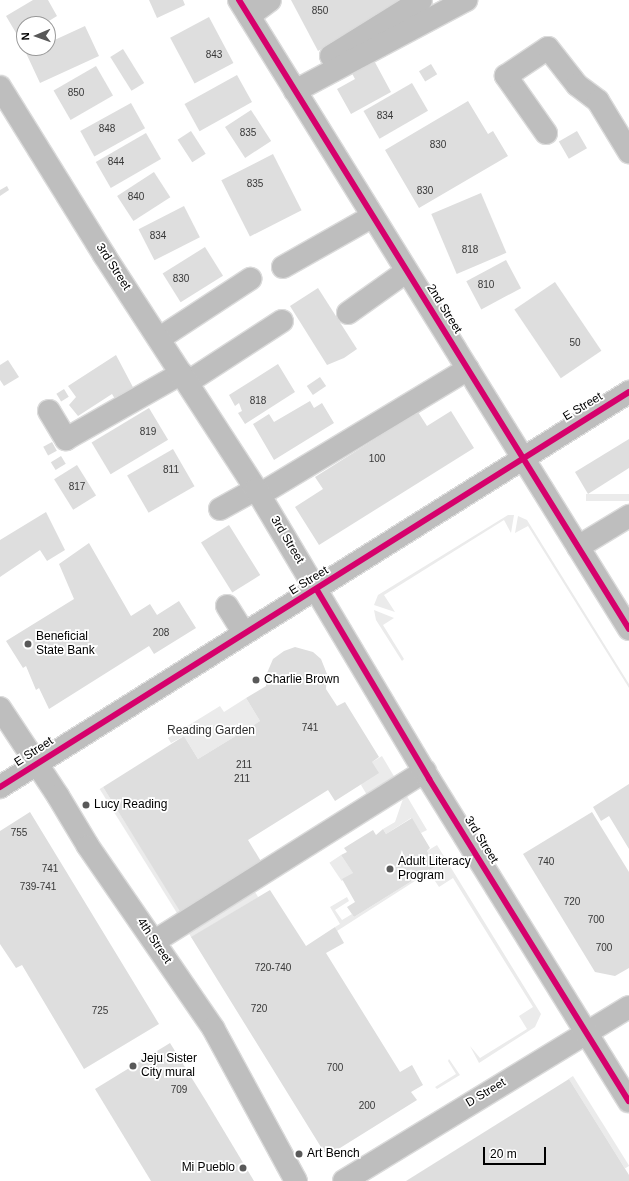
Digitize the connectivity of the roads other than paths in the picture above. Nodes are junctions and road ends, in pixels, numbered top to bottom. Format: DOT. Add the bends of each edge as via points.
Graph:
graph roads {
  1 [pos="270,0"];
  2 [pos="421,0"];
  3 [pos="466,0"];
  4 [pos="244,8"];
  5 [pos="291,84"];
  6 [pos="0,87"];
  7 [pos="546,133"];
  8 [pos="629,152"];
  9 [pos="373,216"];
  10 [pos="283,266"];
  11 [pos="407,271"];
  12 [pos="250,279"];
  13 [pos="348,313"];
  14 [pos="282,321"];
  15 [pos="160,338"];
  16 [pos="468,369"];
  17 [pos="185,377"];
  18 [pos="629,392"];
  19 [pos="49,411"];
  20 [pos="522,457"];
  21 [pos="257,492"];
  22 [pos="220,510"];
  23 [pos="629,516"];
  24 [pos="578,547"];
  25 [pos="317,590"];
  26 [pos="227,606"];
  27 [pos="629,629"];
  28 [pos="244,633"];
  29 [pos="0,708"];
  30 [pos="36,764"];
  31 [pos="425,771"];
  32 [pos="0,787"];
  33 [pos="155,941"];
  34 [pos="629,1007"];
  35 [pos="588,1033"];
  36 [pos="629,1101"];
  37 [pos="296,1181"];
  38 [pos="344,1181"];
  1 -- 4 [label="street"];
  2 -- 5 [label="street"];
  3 -- 5 [label="street"];
  4 -- 5 [label="street, 2nd Street"];
  5 -- 9 [label="street, 2nd Street"];
  6 -- 15 [label="street, 3rd Street" via="104,255"];
  7 -- 8 [label="street" via="506,76 548,48 577,85 598,101"];
  9 -- 10 [label="street"];
  9 -- 11 [label="street, 2nd Street"];
  11 -- 13 [label="street"];
  11 -- 16 [label="street, 2nd Street"];
  12 -- 15 [label="street"];
  14 -- 17 [label="street"];
  15 -- 17 [label="street, 3rd Street"];
  16 -- 20 [label="street, 2nd Street"];
  16 -- 21 [label="street"];
  17 -- 19 [label="street" via="66,439"];
  17 -- 21 [label="street, 3rd Street"];
  18 -- 20 [label="street, E Street"];
  20 -- 24 [label="street, 2nd Street"];
  20 -- 25 [label="street, E Street"];
  21 -- 22 [label="street"];
  21 -- 25 [label="street, 3rd Street"];
  23 -- 24 [label="street"];
  24 -- 27 [label="street, 2nd Street"];
  25 -- 28 [label="street, E Street"];
  25 -- 31 [label="street, 3rd Street"];
  26 -- 28 [label="street"];
  28 -- 30 [label="street, E Street"];
  29 -- 30 [label="street, 4th Street"];
  30 -- 32 [label="street, E Street"];
  30 -- 33 [label="street, 4th Street" via="88,846"];
  31 -- 33 [label="street"];
  31 -- 35 [label="street, 3rd Street"];
  33 -- 37 [label="street, 4th Street" via="213,1028"];
  34 -- 35 [label="street, D Street"];
  35 -- 36 [label="street, 3rd Street"];
  35 -- 38 [label="street, D Street"];
}
